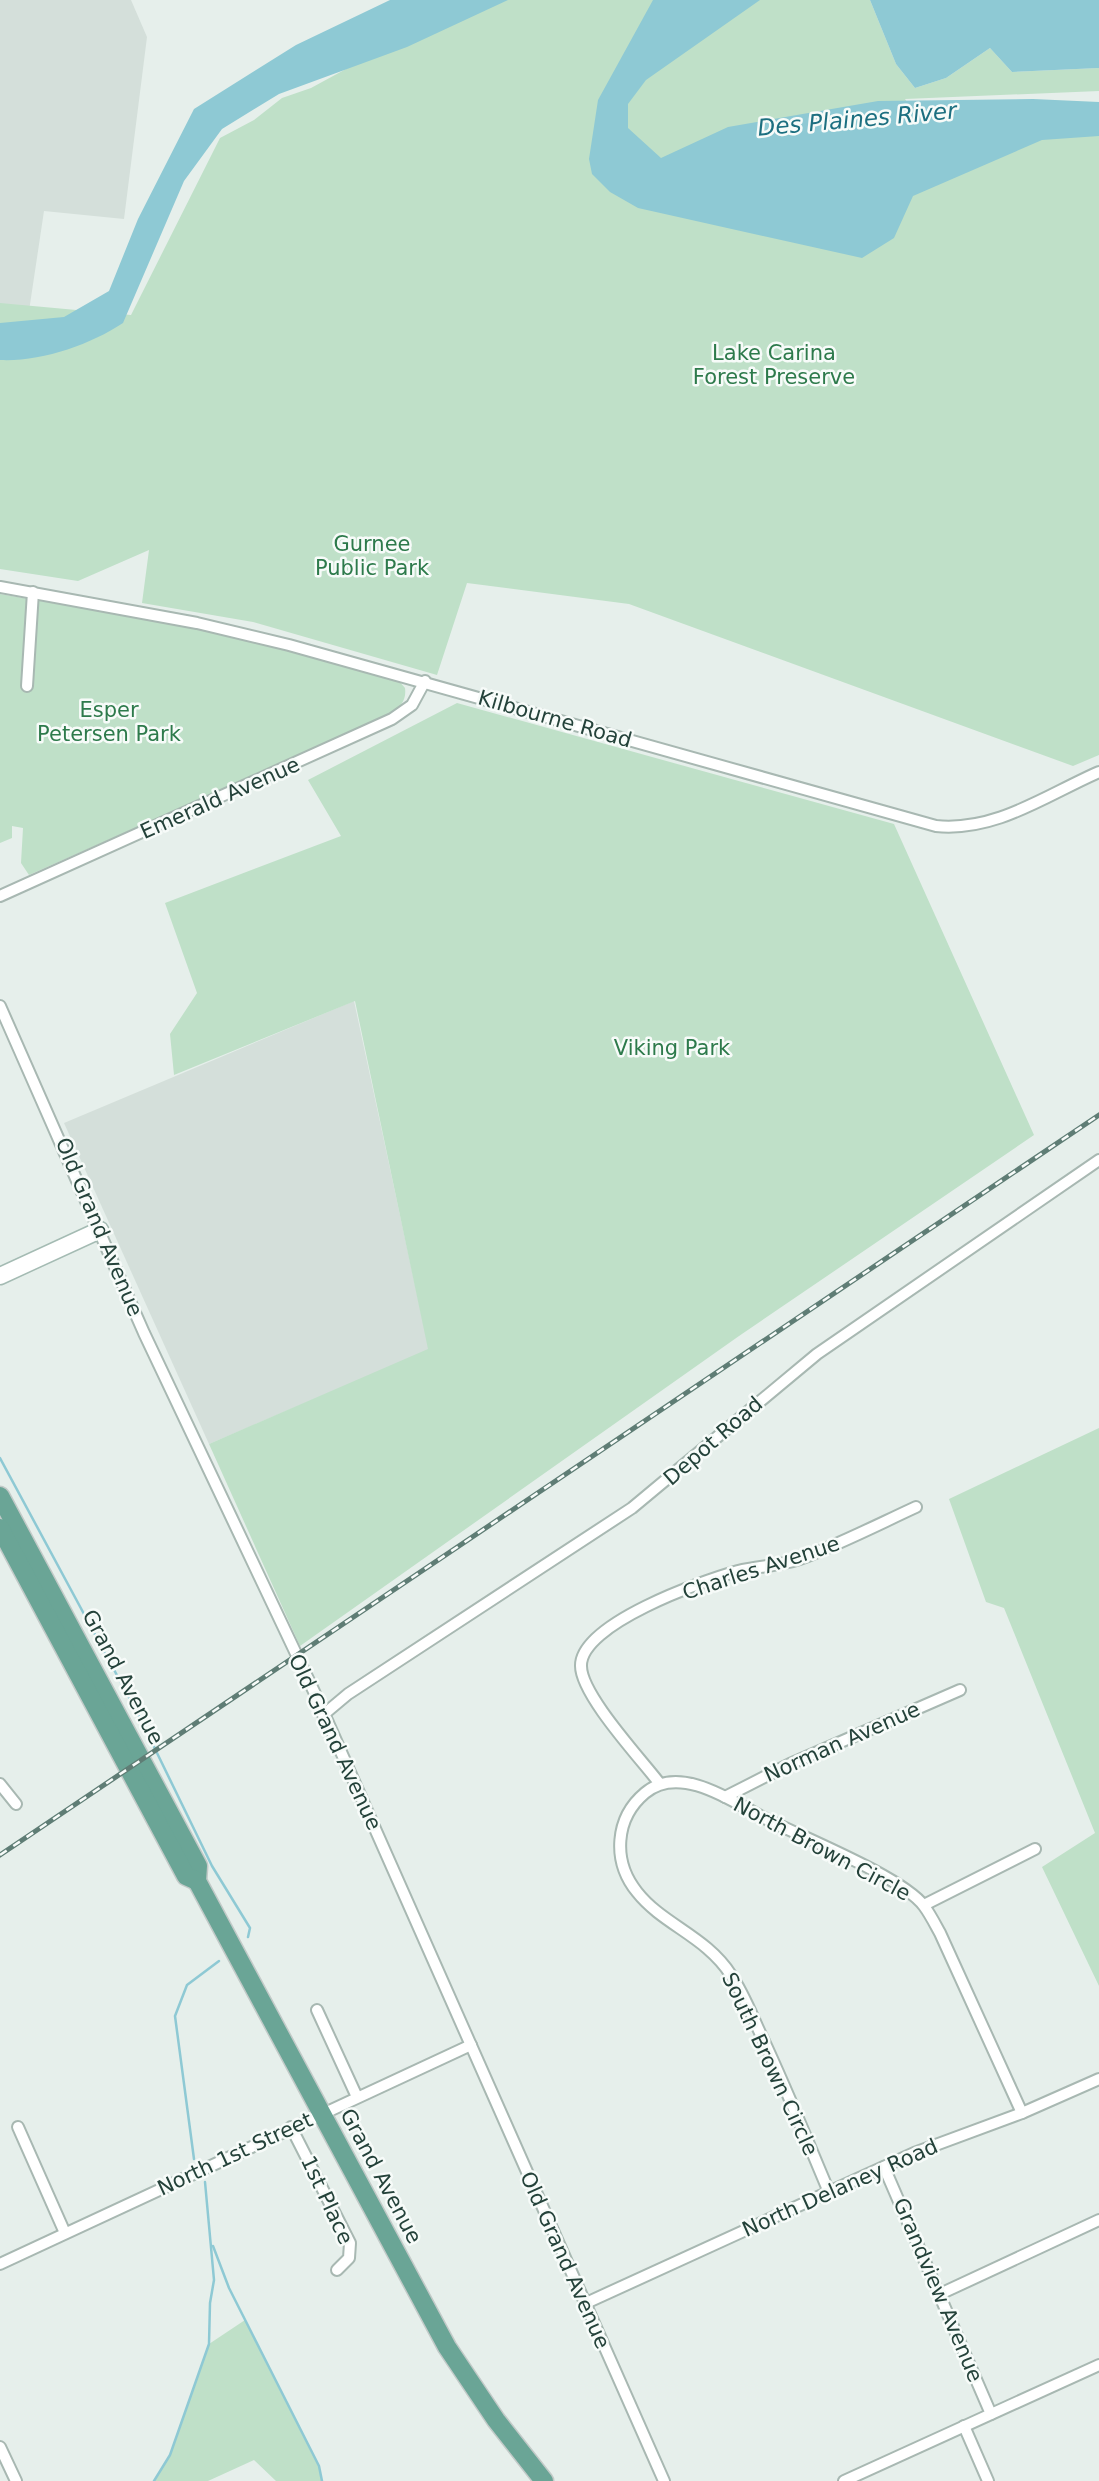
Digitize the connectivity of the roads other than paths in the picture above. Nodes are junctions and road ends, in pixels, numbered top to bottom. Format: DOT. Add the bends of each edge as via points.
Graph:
graph roads {
  1 [pos="0,587"];
  2 [pos="33,592"];
  3 [pos="425,681"];
  4 [pos="27,686"];
  5 [pos="1099,772"];
  6 [pos="0,897"];
  7 [pos="0,1006"];
  8 [pos="1099,1160"];
  9 [pos="100,1230"];
  10 [pos="0,1276"];
  11 [pos="0,1496"];
  12 [pos="916,1507"];
  13 [pos="0,1528"];
  14 [pos="960,1690"];
  15 [pos="323,1714"];
  16 [pos="0,1784"];
  17 [pos="660,1784"];
  18 [pos="725,1797"];
  19 [pos="16,1804"];
  20 [pos="1035,1849"];
  21 [pos="197,1881"];
  22 [pos="924,1905"];
  23 [pos="317,2010"];
  24 [pos="471,2045"];
  25 [pos="1099,2079"];
  26 [pos="357,2097"];
  27 [pos="1022,2113"];
  28 [pos="321,2114"];
  29 [pos="18,2127"];
  30 [pos="291,2127"];
  31 [pos="884,2167"];
  32 [pos="829,2192"];
  33 [pos="1099,2220"];
  34 [pos="65,2233"];
  35 [pos="0,2264"];
  36 [pos="337,2270"];
  37 [pos="940,2294"];
  38 [pos="584,2304"];
  39 [pos="1099,2365"];
  40 [pos="991,2414"];
  41 [pos="964,2427"];
  42 [pos="0,2447"];
  43 [pos="16,2481"];
  44 [pos="544,2481"];
  45 [pos="664,2481"];
  46 [pos="844,2481"];
  47 [pos="988,2481"];
  1 -- 2 [label="street, Kilbourne Road"];
  2 -- 3 [label="street, Kilbourne Road" via="197,623"];
  2 -- 4 [label="street"];
  3 -- 5 [label="street, Kilbourne Road" via="936,826 962,828 995,821"];
  3 -- 6 [label="street, Emerald Avenue" via="412,705 392,719"];
  7 -- 9 [label="street, Old Grand Avenue"];
  8 -- 15 [label="street, Depot Road" via="817,1354 632,1508"];
  9 -- 10 [label="street"];
  9 -- 15 [label="street, Old Grand Avenue"];
  11 -- 21 [label="main road, Grand Avenue" via="198,1866"];
  12 -- 17 [label="street, Charles Avenue" via="835,1546 708,1580 631,1615 591,1642 581,1661 587,1690"];
  13 -- 21 [label="main road, Grand Avenue" via="186,1876"];
  14 -- 18 [label="street, Norman Avenue" via="790,1763"];
  15 -- 24 [label="street, Old Grand Avenue"];
  16 -- 19 [label="street"];
  17 -- 18 [label="street, North Brown Circle" via="684,1783"];
  17 -- 32 [label="street, South Brown Circle" via="639,1799 620,1830 623,1867 646,1902 700,1940 731,1975"];
  18 -- 22 [label="street, North Brown Circle" via="879,1874"];
  20 -- 22 [label="street"];
  21 -- 28 [label="main road, Grand Avenue"];
  22 -- 27 [label="street, North Brown Circle"];
  23 -- 26 [label="street"];
  24 -- 26 [label="street, North 1st Street"];
  24 -- 38 [label="street, Old Grand Avenue"];
  25 -- 27 [label="street, North Delaney Road"];
  26 -- 28 [label="street, North 1st Street"];
  27 -- 31 [label="street, North Delaney Road"];
  28 -- 30 [label="street, North 1st Street"];
  28 -- 44 [label="main road, Grand Avenue" via="447,2347"];
  29 -- 34 [label="street"];
  30 -- 34 [label="street, North 1st Street"];
  30 -- 36 [label="street, 1st Place" via="350,2243 349,2258"];
  31 -- 32 [label="street, North Delaney Road"];
  31 -- 37 [label="street, Grandview Avenue"];
  32 -- 38 [label="street, North Delaney Road"];
  33 -- 37 [label="street"];
  34 -- 35 [label="street, North 1st Street"];
  37 -- 40 [label="street, Grandview Avenue"];
  38 -- 45 [label="street, Old Grand Avenue"];
  39 -- 40 [label="street"];
  40 -- 41 [label="street"];
  41 -- 46 [label="street"];
  41 -- 47 [label="street"];
  42 -- 43 [label="street"];
}
